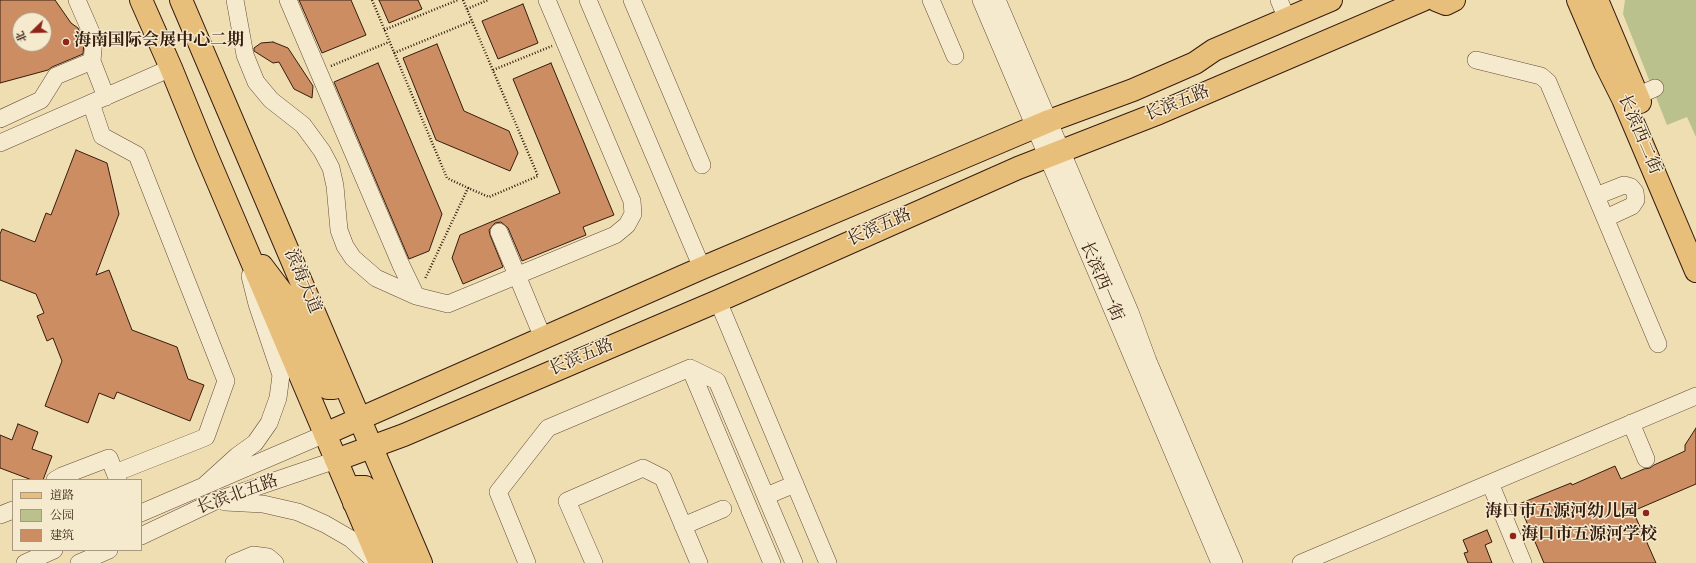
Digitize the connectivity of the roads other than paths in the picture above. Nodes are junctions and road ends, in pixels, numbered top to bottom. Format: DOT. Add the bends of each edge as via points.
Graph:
graph roads {
  1 [pos="77,0"];
  2 [pos="141,0"];
  3 [pos="181,0"];
  4 [pos="235,0"];
  5 [pos="288,0"];
  6 [pos="547,0"];
  7 [pos="588,0"];
  8 [pos="632,0"];
  9 [pos="931,0"];
  10 [pos="981,0"];
  11 [pos="997,0"];
  12 [pos="1331,0"];
  13 [pos="1424,0"];
  14 [pos="1436,0"];
  15 [pos="1454,0"];
  16 [pos="1564,0"];
  17 [pos="1578,0"];
  18 [pos="1597,0"];
  19 [pos="1610,0"];
  20 [pos="1283,10"];
  21 [pos="955,56"];
  22 [pos="92,60"];
  23 [pos="1476,60"];
  24 [pos="1613,60"];
  25 [pos="171,68"];
  26 [pos="106,97"];
  27 [pos="91,104"];
  28 [pos="0,119"];
  29 [pos="1042,124"];
  30 [pos="0,143"];
  31 [pos="1054,154"];
  32 [pos="702,164"];
  33 [pos="1658,182"];
  34 [pos="1635,192"];
  35 [pos="1596,196"];
  36 [pos="1606,218"];
  37 [pos="499,232"];
  38 [pos="241,238"];
  39 [pos="1696,238"];
  40 [pos="702,268"];
  41 [pos="1696,271"];
  42 [pos="517,276"];
  43 [pos="416,296"];
  44 [pos="718,301"];
  45 [pos="543,338"];
  46 [pos="1658,344"];
  47 [pos="690,368"];
  48 [pos="341,376"];
  49 [pos="421,393"];
  50 [pos="1696,396"];
  51 [pos="359,419"];
  52 [pos="431,423"];
  53 [pos="1631,423"];
  54 [pos="325,434"];
  55 [pos="371,447"];
  56 [pos="1646,459"];
  57 [pos="336,460"];
  58 [pos="116,477"];
  59 [pos="57,479"];
  60 [pos="1490,483"];
  61 [pos="795,484"];
  62 [pos="204,485"];
  63 [pos="766,496"];
  64 [pos="215,502"];
  65 [pos="354,503"];
  66 [pos="723,509"];
  67 [pos="12,510"];
  68 [pos="142,513"];
  69 [pos="0,515"];
  70 [pos="683,526"];
  71 [pos="142,536"];
  72 [pos="52,551"];
  73 [pos="107,551"];
  74 [pos="25,563"];
  75 [pos="80,563"];
  76 [pos="234,563"];
  77 [pos="275,563"];
  78 [pos="378,563"];
  79 [pos="400,563"];
  80 [pos="421,563"];
  81 [pos="527,563"];
  82 [pos="594,563"];
  83 [pos="699,563"];
  84 [pos="772,563"];
  85 [pos="794,563"];
  86 [pos="828,563"];
  87 [pos="1220,563"];
  88 [pos="1234,563"];
  89 [pos="1301,563"];
  90 [pos="1523,563"];
  1 -- 22 [label="street" via="94,39"];
  2 -- 25 [label="main road"];
  3 -- 48 [label="main road, 滨海大道"];
  4 -- 43 [label="street" via="245,55 256,82 272,100 303,125 331,168 339,230 345,246 353,258 376,278"];
  5 -- 43 [label="street"];
  6 -- 42 [label="street" via="632,201 633,214 627,225 615,235"];
  7 -- 40 [label="street"];
  8 -- 32 [label="street"];
  9 -- 21 [label="street"];
  10 -- 29 [label="street, 长滨西一街"];
  11 -- 29 [label="street, 长滨西一街"];
  12 -- 20 [label="main road, 长滨五路"];
  13 -- 31 [label="main road, 长滨五路" via="1159,113"];
  14 -- 15 [label="main road" via="1446,4"];
  16 -- 24 [label="main road" via="1586,49"];
  17 -- 24 [label="main road, 长滨西二街"];
  18 -- 24 [label="main road, 长滨西二街"];
  19 -- 24 [label="main road" via="1624,34"];
  20 -- 29 [label="main road, 长滨五路" via="1195,63"];
  22 -- 26 [label="street"];
  22 -- 28 [label="street" via="56,76 41,100"];
  23 -- 35 [label="street" via="1540,76 1548,82"];
  24 -- 33 [label="main road, 长滨西二街" via="1623,100"];
  24 -- 39 [label="main road, 长滨西二街" via="1646,92"];
  25 -- 26 [label="street"];
  25 -- 38 [label="main road"];
  26 -- 27 [label="street"];
  27 -- 30 [label="street"];
  27 -- 58 [label="street" via="102,136 137,155 226,381 206,437"];
  29 -- 31 [label="street, 长滨西一街"];
  29 -- 40 [label="main road, 长滨五路"];
  31 -- 44 [label="main road, 长滨五路"];
  31 -- 87 [label="street, 长滨西一街"];
  31 -- 88 [label="street, 长滨西一街"];
  33 -- 34 [label="street"];
  33 -- 41 [label="main road, 长滨西二街"];
  34 -- 35 [label="street" via="1624,185"];
  34 -- 36 [label="street" via="1636,200 1632,206"];
  35 -- 36 [label="street"];
  36 -- 46 [label="street"];
  37 -- 42 [label="street"];
  38 -- 48 [label="main road" via="287,299 323,383 328,388 334,388"];
  38 -- 54 [label="main road"];
  38 -- 62 [label="street" via="257,304 281,376 278,398 269,423 255,443 236,456"];
  40 -- 45 [label="main road, 长滨五路"];
  42 -- 43 [label="street" via="448,304"];
  42 -- 45 [label="street"];
  44 -- 52 [label="main road, 长滨五路"];
  44 -- 61 [label="street"];
  45 -- 49 [label="main road, 长滨五路"];
  47 -- 63 [label="street" via="717,381"];
  47 -- 81 [label="street" via="548,428 498,492"];
  47 -- 84 [label="street"];
  48 -- 51 [label="main road, 滨海大道"];
  49 -- 51 [label="main road, 长滨五路"];
  49 -- 52 [label="main road" via="416,404 416,414"];
  50 -- 53 [label="street"];
  51 -- 54 [label="main road, 长滨五路"];
  51 -- 55 [label="main road, 滨海大道"];
  52 -- 55 [label="main road, 长滨五路"];
  53 -- 56 [label="street"];
  53 -- 60 [label="street"];
  54 -- 57 [label="main road"];
  54 -- 62 [label="street, 长滨北五路"];
  55 -- 57 [label="main road, 长滨五路"];
  55 -- 80 [label="main road, 滨海大道"];
  57 -- 64 [label="street, 长滨北五路"];
  57 -- 65 [label="main road"];
  58 -- 59 [label="street" via="109,458"];
  60 -- 89 [label="street"];
  60 -- 90 [label="street"];
  61 -- 63 [label="street"];
  61 -- 86 [label="street"];
  62 -- 68 [label="street, 长滨北五路"];
  63 -- 85 [label="street"];
  64 -- 71 [label="street, 长滨北五路"];
  64 -- 78 [label="street" via="264,504 298,512 351,539"];
  65 -- 78 [label="main road"];
  65 -- 79 [label="main road" via="357,487 365,487 370,492"];
  66 -- 70 [label="street"];
  67 -- 69 [label="street"];
  70 -- 82 [label="street" via="663,478 643,468 567,502"];
  70 -- 83 [label="street"];
  72 -- 74 [label="street"];
  73 -- 75 [label="street"];
  76 -- 77 [label="street" via="253,555 268,557"];
}
